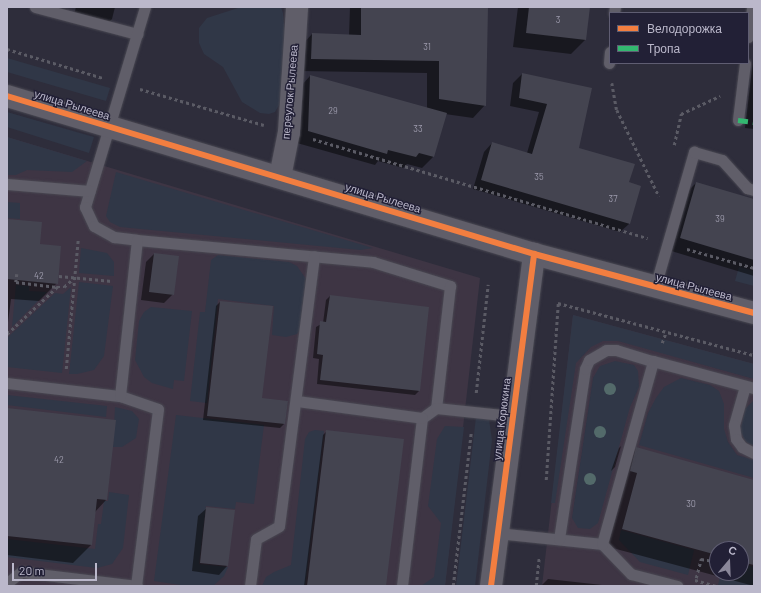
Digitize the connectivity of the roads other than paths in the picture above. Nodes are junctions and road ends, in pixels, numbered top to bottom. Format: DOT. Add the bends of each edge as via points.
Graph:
graph roads {
  1 [pos="35,7"];
  2 [pos="145,7"];
  3 [pos="297,7"];
  4 [pos="752,7"];
  5 [pos="749,30"];
  6 [pos="137,34"];
  7 [pos="745,64"];
  8 [pos="7,96"];
  9 [pos="738,120"];
  10 [pos="108,126"];
  11 [pos="280,177"];
  12 [pos="7,184"];
  13 [pos="754,190"];
  14 [pos="90,191"];
  15 [pos="137,240"];
  16 [pos="534,254"];
  17 [pos="314,256"];
  18 [pos="655,287"];
  19 [pos="754,313"];
  20 [pos="653,361"];
  21 [pos="7,383"];
  22 [pos="750,387"];
  23 [pos="120,396"];
  24 [pos="297,401"];
  25 [pos="436,408"];
  26 [pos="512,416"];
  27 [pos="422,418"];
  28 [pos="754,453"];
  29 [pos="497,532"];
  30 [pos="559,539"];
  31 [pos="602,544"];
  32 [pos="7,583"];
  33 [pos="136,586"];
  34 [pos="250,586"];
  35 [pos="402,586"];
  36 [pos="491,586"];
  37 [pos="676,586"];
  1 -- 6 [label="lane"];
  2 -- 6 [label="lane"];
  3 -- 11 [label="street, переулок Рылеева" via="288,132"];
  4 -- 5 [label="lane"];
  6 -- 10 [label="lane"];
  7 -- 9 [label="lane"];
  8 -- 10 [label="street, улица Рылеева"];
  10 -- 11 [label="street, улица Рылеева"];
  10 -- 14 [label="lane"];
  11 -- 16 [label="street, улица Рылеева"];
  12 -- 14 [label="lane"];
  13 -- 18 [label="lane" via="747,188 722,160 694,152"];
  14 -- 15 [label="lane" via="85,207 94,226 103,234"];
  15 -- 17 [label="lane"];
  15 -- 23 [label="lane"];
  16 -- 18 [label="street, улица Рылеева"];
  16 -- 26 [label="street, улица Корюкина"];
  17 -- 24 [label="lane"];
  17 -- 25 [label="lane" via="373,262 450,286"];
  18 -- 19 [label="street, улица Рылеева"];
  20 -- 22 [label="lane"];
  20 -- 30 [label="lane" via="611,350 596,354 585,369"];
  20 -- 31 [label="lane"];
  21 -- 23 [label="lane"];
  22 -- 28 [label="lane" via="734,425 736,439 742,447"];
  23 -- 33 [label="lane" via="158,409"];
  24 -- 27 [label="lane"];
  24 -- 34 [label="lane" via="279,526 256,539"];
  25 -- 26 [label="lane"];
  25 -- 27 [label="lane"];
  26 -- 29 [label="street, улица Корюкина"];
  27 -- 35 [label="lane"];
  29 -- 30 [label="lane"];
  29 -- 36 [label="street, улица Корюкина"];
  30 -- 31 [label="lane"];
  31 -- 37 [label="lane" via="631,574"];
  32 -- 33 [label="lane" via="21,572"];
}
